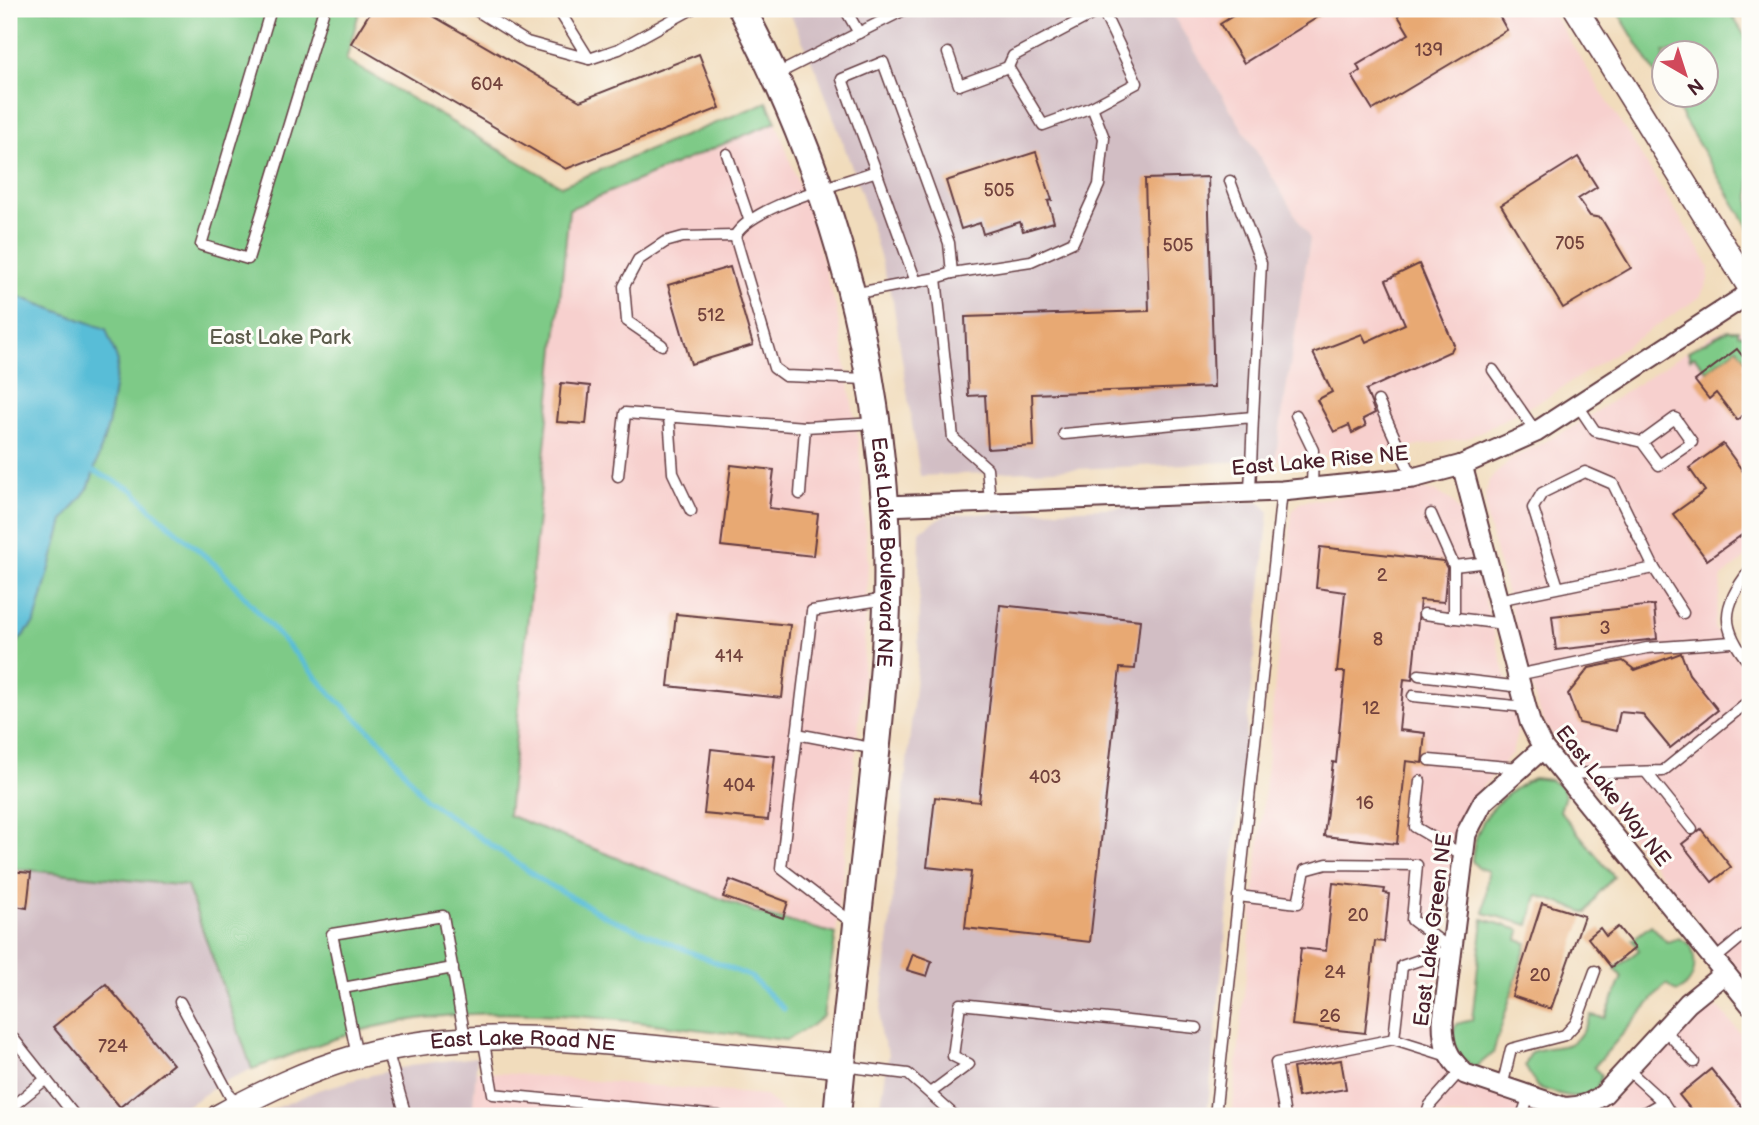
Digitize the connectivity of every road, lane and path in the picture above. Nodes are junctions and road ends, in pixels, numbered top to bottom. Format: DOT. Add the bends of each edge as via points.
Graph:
graph roads {
  1 [pos="271,9"];
  2 [pos="474,9"];
  3 [pos="558,9"];
  4 [pos="692,9"];
  5 [pos="742,9"];
  6 [pos="845,9"];
  7 [pos="906,9"];
  8 [pos="1576,9"];
  9 [pos="320,10"];
  10 [pos="859,33"];
  11 [pos="947,53"];
  12 [pos="589,59"];
  13 [pos="1008,67"];
  14 [pos="775,75"];
  15 [pos="1092,107"];
  16 [pos="727,154"];
  17 [pos="876,171"];
  18 [pos="1230,181"];
  19 [pos="823,190"];
  20 [pos="749,219"];
  21 [pos="735,236"];
  22 [pos="953,273"];
  23 [pos="936,278"];
  24 [pos="916,282"];
  25 [pos="1750,288"];
  26 [pos="1750,293"];
  27 [pos="853,294"];
  28 [pos="662,345"];
  29 [pos="1493,370"];
  30 [pos="871,379"];
  31 [pos="1378,401"];
  32 [pos="1580,407"];
  33 [pos="1296,415"];
  34 [pos="669,416"];
  35 [pos="1253,417"];
  36 [pos="877,423"];
  37 [pos="805,427"];
  38 [pos="1536,432"];
  39 [pos="1064,434"];
  40 [pos="1642,442"];
  41 [pos="1462,465"];
  42 [pos="618,476"];
  43 [pos="1413,478"];
  44 [pos="1312,489"];
  45 [pos="1250,491"];
  46 [pos="1282,491"];
  47 [pos="800,494"];
  48 [pos="990,501"];
  49 [pos="886,506"];
  50 [pos="691,511"];
  51 [pos="1431,514"];
  52 [pos="1488,562"];
  53 [pos="1454,566"];
  54 [pos="1654,568"];
  55 [pos="1750,570"];
  56 [pos="1558,587"];
  57 [pos="886,599"];
  58 [pos="1498,600"];
  59 [pos="1683,613"];
  60 [pos="1424,614"];
  61 [pos="1454,618"];
  62 [pos="1504,624"];
  63 [pos="1732,642"];
  64 [pos="1750,664"];
  65 [pos="1419,675"];
  66 [pos="1519,681"];
  67 [pos="1413,696"];
  68 [pos="1750,699"];
  69 [pos="1526,707"];
  70 [pos="797,734"];
  71 [pos="1543,747"];
  72 [pos="876,749"];
  73 [pos="1429,760"];
  74 [pos="1520,768"];
  75 [pos="1646,772"];
  76 [pos="1564,774"];
  77 [pos="1420,781"];
  78 [pos="1692,829"];
  79 [pos="1461,854"];
  80 [pos="1238,896"];
  81 [pos="858,927"];
  82 [pos="1750,930"];
  83 [pos="1451,949"];
  84 [pos="1719,966"];
  85 [pos="453,968"];
  86 [pos="1595,971"];
  87 [pos="343,988"];
  88 [pos="1747,995"];
  89 [pos="180,1002"];
  90 [pos="1197,1028"];
  91 [pos="1664,1029"];
  92 [pos="9,1033"];
  93 [pos="474,1037"];
  94 [pos="1394,1039"];
  95 [pos="387,1049"];
  96 [pos="357,1056"];
  97 [pos="1694,1062"];
  98 [pos="1455,1063"];
  99 [pos="842,1066"];
  100 [pos="1627,1069"];
  101 [pos="46,1079"];
  102 [pos="1502,1087"];
  103 [pos="930,1093"];
  104 [pos="1529,1096"];
  105 [pos="1663,1102"];
  106 [pos="9,1109"];
  107 [pos="227,1112"];
  108 [pos="1576,1112"];
  109 [pos="950,1114"];
  110 [pos="75,1116"];
  111 [pos="407,1116"];
  112 [pos="719,1116"];
  113 [pos="837,1116"];
  114 [pos="1215,1116"];
  115 [pos="1285,1116"];
  116 [pos="1426,1116"];
  117 [pos="1522,1116"];
  118 [pos="1639,1116"];
  119 [pos="1672,1116"];
  1 -- 9 [label="lane" via="201,245 248,259"];
  2 -- 12 [label="lane" via="527,41"];
  3 -- 12 [label="lane"];
  4 -- 12 [label="lane" via="619,49"];
  5 -- 14 [label="main road, East Lake Boulevard NE"];
  6 -- 10 [label="lane"];
  7 -- 10 [label="lane"];
  8 -- 25 [label="street"];
  10 -- 14 [label="lane"];
  11 -- 13 [label="lane" via="959,85"];
  13 -- 15 [label="lane" via="1043,125"];
  13 -- 15 [label="lane" via="1013,56 1102,9 1137,83"];
  14 -- 19 [label="main road, East Lake Boulevard NE"];
  15 -- 22 [label="lane" via="1104,138 1099,185 1073,242 1031,261"];
  16 -- 20 [label="lane"];
  17 -- 19 [label="lane"];
  17 -- 22 [label="lane" via="842,79 883,62 949,243"];
  17 -- 24 [label="lane"];
  18 -- 35 [label="lane" via="1261,263"];
  19 -- 20 [label="lane"];
  19 -- 27 [label="main road, East Lake Boulevard NE"];
  20 -- 21 [label="lane"];
  21 -- 28 [label="lane" via="683,237 665,242 638,260 624,286 627,321"];
  21 -- 30 [label="lane" via="774,368 785,376"];
  22 -- 23 [label="lane"];
  23 -- 24 [label="lane"];
  23 -- 48 [label="lane" via="953,438 988,468"];
  24 -- 27 [label="lane"];
  26 -- 32 [label="street, East Lake Rise NE"];
  27 -- 30 [label="main road, East Lake Boulevard NE"];
  29 -- 38 [label="lane"];
  30 -- 36 [label="main road, East Lake Boulevard NE"];
  31 -- 43 [label="lane"];
  32 -- 38 [label="street, East Lake Rise NE"];
  32 -- 40 [label="lane" via="1595,431"];
  33 -- 44 [label="lane" via="1313,450"];
  34 -- 37 [label="lane"];
  34 -- 42 [label="lane" via="625,413"];
  34 -- 50 [label="lane" via="673,473"];
  35 -- 39 [label="lane"];
  35 -- 45 [label="lane"];
  36 -- 37 [label="lane"];
  36 -- 49 [label="main road, East Lake Boulevard NE"];
  37 -- 47 [label="lane"];
  38 -- 41 [label="street, East Lake Rise NE"];
  40 -- 40 [label="lane" via="1659,465 1692,442 1675,418"];
  41 -- 43 [label="street, East Lake Rise NE"];
  41 -- 52 [label="street, East Lake Way NE"];
  43 -- 44 [label="street, East Lake Rise NE"];
  44 -- 46 [label="street, East Lake Rise NE"];
  45 -- 46 [label="street, East Lake Rise NE"];
  45 -- 48 [label="street, East Lake Rise NE"];
  46 -- 80 [label="lane"];
  48 -- 49 [label="street, East Lake Rise NE"];
  49 -- 57 [label="main road, East Lake Boulevard NE"];
  51 -- 53 [label="lane"];
  52 -- 53 [label="lane"];
  52 -- 58 [label="street, East Lake Way NE"];
  53 -- 61 [label="lane"];
  54 -- 56 [label="lane"];
  54 -- 56 [label="lane" via="1613,484 1585,472 1542,493 1533,508"];
  54 -- 59 [label="lane"];
  55 -- 63 [label="lane" via="1729,607"];
  56 -- 58 [label="lane"];
  57 -- 70 [label="lane" via="812,611"];
  57 -- 72 [label="main road, East Lake Boulevard NE"];
  58 -- 62 [label="street, East Lake Way NE"];
  60 -- 61 [label="lane"];
  61 -- 62 [label="lane"];
  62 -- 66 [label="street, East Lake Way NE"];
  63 -- 64 [label="lane"];
  63 -- 66 [label="lane" via="1647,648"];
  65 -- 66 [label="lane"];
  66 -- 69 [label="street, East Lake Way NE"];
  67 -- 69 [label="lane"];
  68 -- 75 [label="lane" via="1663,771"];
  69 -- 71 [label="street, East Lake Way NE"];
  70 -- 72 [label="lane"];
  70 -- 81 [label="lane" via="781,868"];
  71 -- 74 [label="street, East Lake Green NE"];
  71 -- 76 [label="street, East Lake Way NE"];
  72 -- 81 [label="main road, East Lake Boulevard NE"];
  73 -- 74 [label="lane"];
  74 -- 79 [label="street, East Lake Green NE" via="1478,809"];
  75 -- 76 [label="lane"];
  75 -- 78 [label="lane"];
  76 -- 84 [label="street, East Lake Way NE"];
  77 -- 79 [label="lane" via="1415,827"];
  79 -- 83 [label="street, East Lake Green NE"];
  80 -- 83 [label="lane" via="1298,903 1305,870 1327,864 1417,865 1412,920"];
  80 -- 114 [label="lane"];
  81 -- 99 [label="main road, East Lake Boulevard NE"];
  82 -- 84 [label="lane"];
  83 -- 94 [label="lane" via="1402,966"];
  83 -- 98 [label="street, East Lake Green NE" via="1443,1043"];
  84 -- 88 [label="street, East Lake Way NE"];
  84 -- 91 [label="street"];
  85 -- 87 [label="lane"];
  85 -- 87 [label="lane" via="443,916 332,934"];
  85 -- 93 [label="lane"];
  86 -- 102 [label="lane" via="1576,1023 1565,1035 1511,1049"];
  87 -- 96 [label="lane"];
  89 -- 107 [label="lane"];
  90 -- 103 [label="lane" via="960,1004 953,1056 969,1064"];
  91 -- 97 [label="lane"];
  91 -- 100 [label="street"];
  92 -- 101 [label="lane"];
  93 -- 95 [label="street, East Lake Road NE"];
  93 -- 99 [label="street, East Lake Road NE" via="546,1036"];
  93 -- 112 [label="lane" via="493,1094"];
  94 -- 98 [label="lane"];
  94 -- 115 [label="lane" via="1276,1063"];
  95 -- 96 [label="street, East Lake Road NE"];
  95 -- 111 [label="lane"];
  96 -- 107 [label="street, East Lake Road NE" via="285,1081"];
  98 -- 102 [label="street"];
  98 -- 116 [label="lane"];
  99 -- 103 [label="lane" via="908,1074"];
  99 -- 113 [label="main road, East Lake Boulevard NE"];
  100 -- 105 [label="lane"];
  100 -- 108 [label="street" via="1604,1094"];
  101 -- 106 [label="lane"];
  101 -- 110 [label="lane"];
  102 -- 104 [label="street"];
  103 -- 109 [label="lane"];
  104 -- 108 [label="street"];
  104 -- 117 [label="lane"];
  105 -- 118 [label="lane"];
  105 -- 119 [label="lane"];
}
